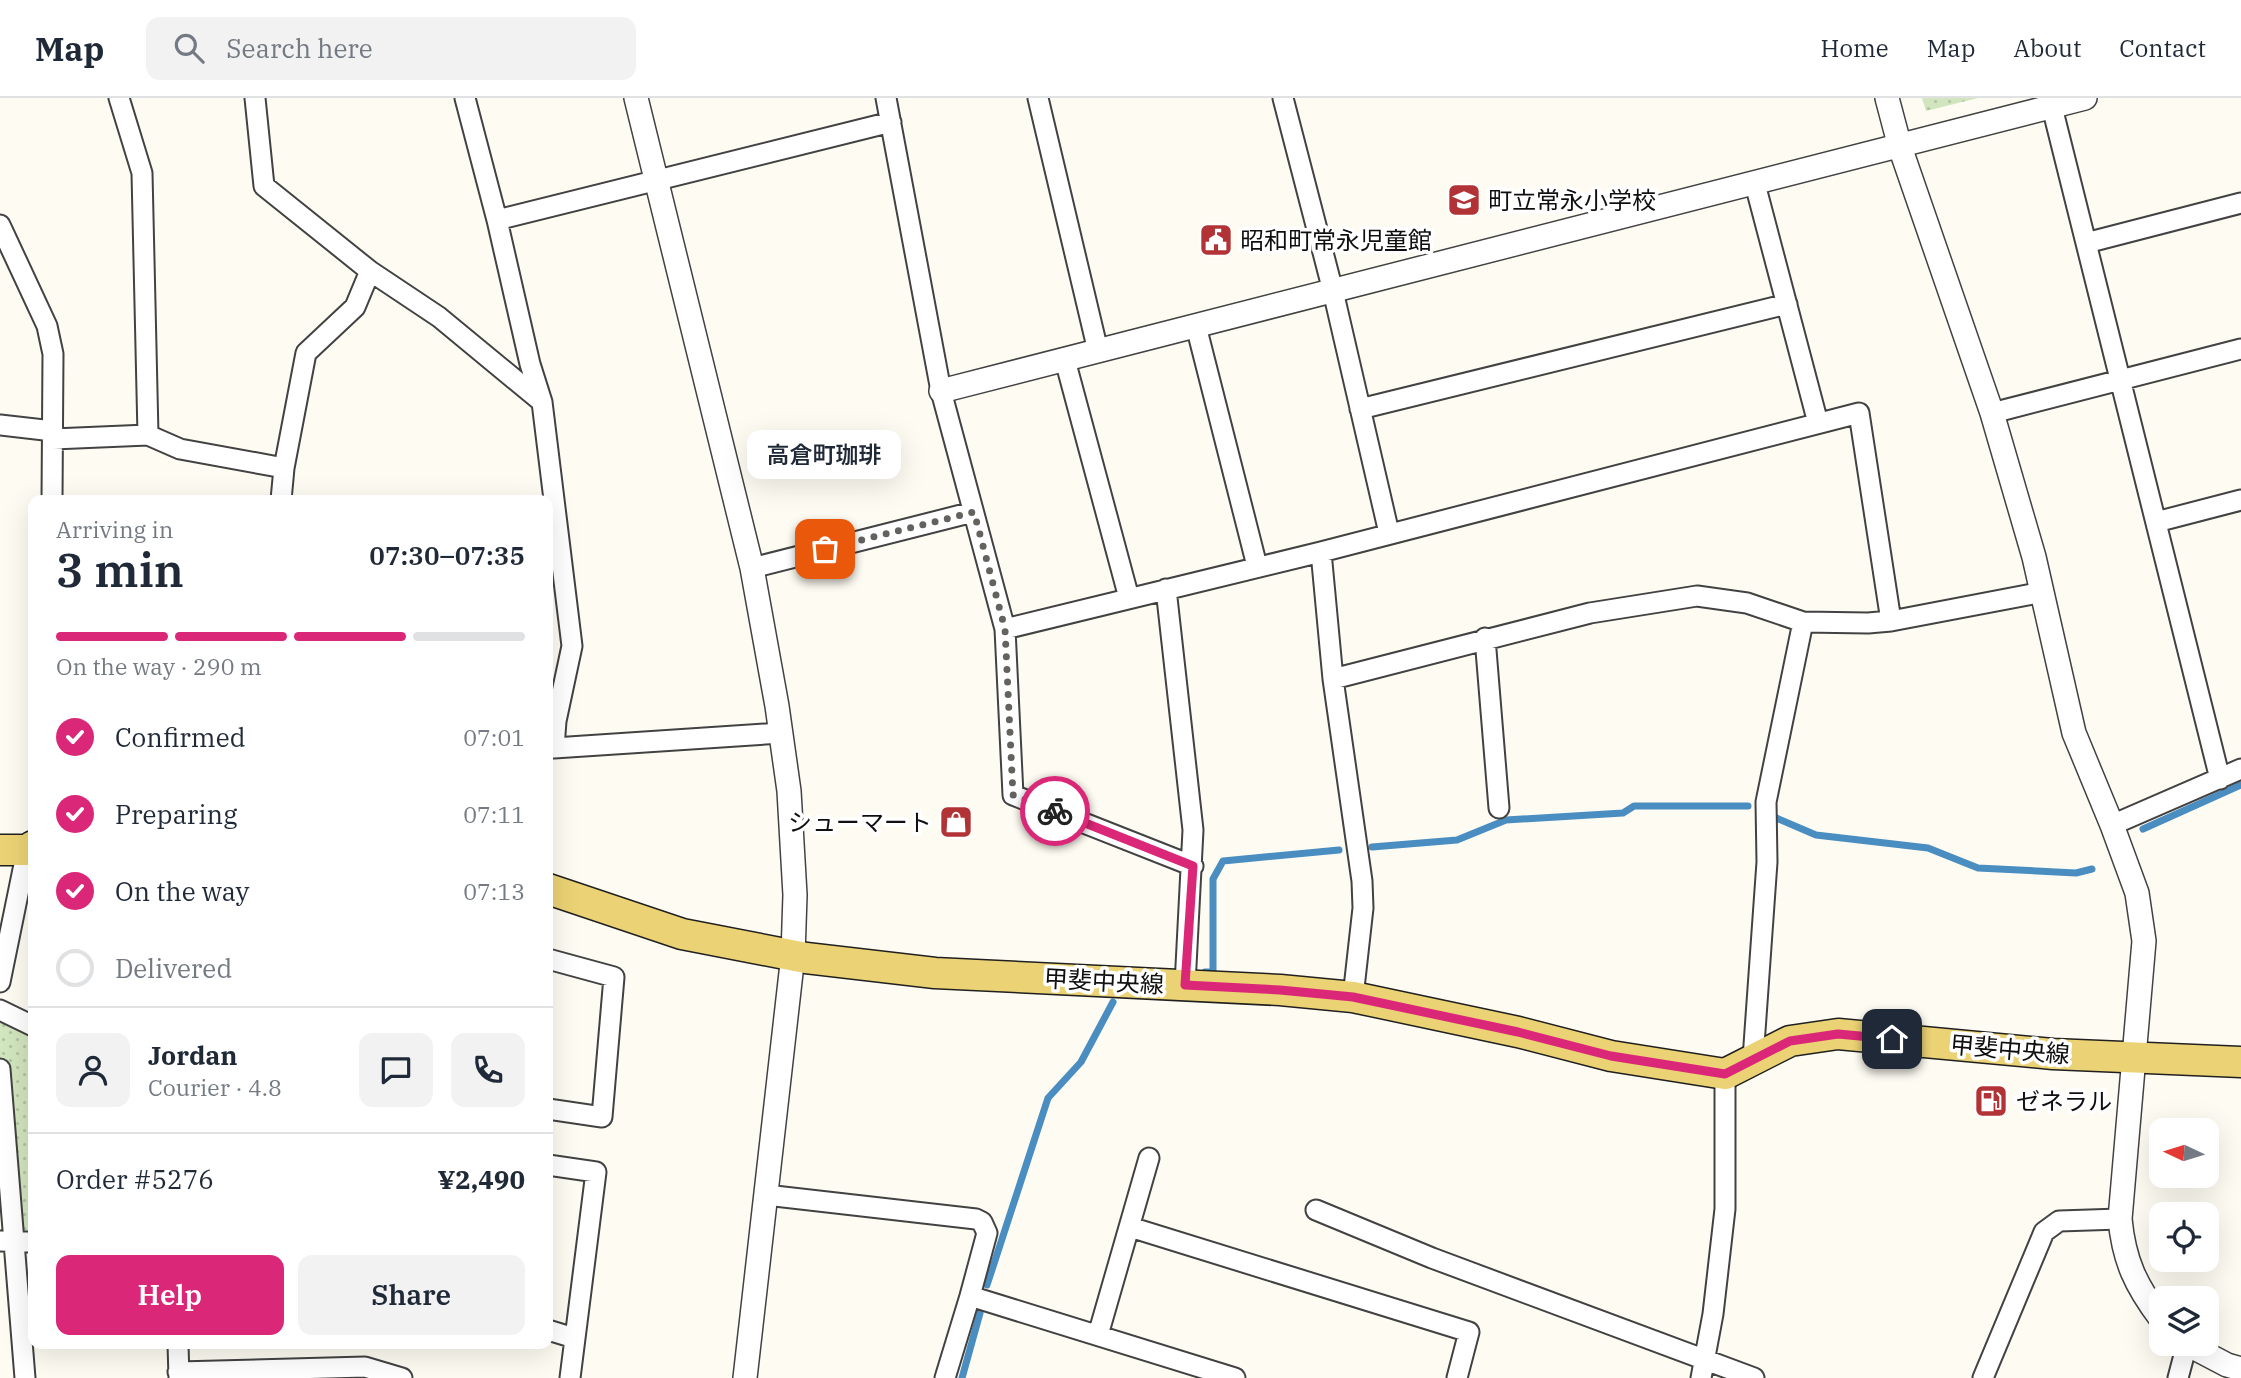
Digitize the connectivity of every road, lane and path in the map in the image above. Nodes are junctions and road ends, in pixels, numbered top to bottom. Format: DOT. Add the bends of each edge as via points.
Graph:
graph roads {
  1 [pos="119,98"];
  2 [pos="255,98"];
  3 [pos="466,98"];
  4 [pos="636,98"];
  5 [pos="886,98"];
  6 [pos="1038,98"];
  7 [pos="1283,98"];
  8 [pos="1887,98"];
  9 [pos="2085,98"];
  10 [pos="2052,107"];
  11 [pos="891,122"];
  12 [pos="1900,147"];
  13 [pos="657,181"];
  14 [pos="1755,184"];
  15 [pos="2241,203"];
  16 [pos="497,219"];
  17 [pos="0,225"];
  18 [pos="2086,243"];
  19 [pos="370,271"];
  20 [pos="1332,291"];
  21 [pos="1787,304"];
  22 [pos="1196,326"];
  23 [pos="2241,349"];
  24 [pos="1098,351"];
  25 [pos="1065,360"];
  26 [pos="2120,382"];
  27 [pos="941,391"];
  28 [pos="542,402"];
  29 [pos="1360,410"];
  30 [pos="1992,413"];
  31 [pos="1818,423"];
  32 [pos="0,425"];
  33 [pos="53,435"];
  34 [pos="148,435"];
  35 [pos="284,468"];
  36 [pos="52,495"];
  37 [pos="281,495"];
  38 [pos="2241,500"];
  39 [pos="974,512"];
  40 [pos="2156,522"];
  41 [pos="1389,533"];
  42 [pos="1321,552"];
  43 [pos="1257,566"];
  44 [pos="752,568"];
  45 [pos="1166,589"];
  46 [pos="2043,592"];
  47 [pos="1129,598"];
  48 [pos="1891,621"];
  49 [pos="1803,622"];
  50 [pos="1005,629"];
  51 [pos="1485,638"];
  52 [pos="1333,679"];
  53 [pos="781,733"];
  54 [pos="553,737"];
  55 [pos="553,748"];
  56 [pos="2241,769"];
  57 [pos="2220,779"];
  58 [pos="1499,808"];
  59 [pos="2112,825"];
  60 [pos="20,849"];
  61 [pos="1193,866"];
  62 [pos="553,891"];
  63 [pos="793,956"];
  64 [pos="553,960"];
  65 [pos="0,982"];
  66 [pos="1185,985"];
  67 [pos="1353,997"];
  68 [pos="0,1010"];
  69 [pos="28,1024"];
  70 [pos="2132,1058"];
  71 [pos="1753,1059"];
  72 [pos="2241,1062"];
  73 [pos="0,1069"];
  74 [pos="1725,1074"];
  75 [pos="553,1110"];
  76 [pos="3,1127"];
  77 [pos="1149,1158"];
  78 [pos="553,1166"];
  79 [pos="766,1195"];
  80 [pos="1316,1210"];
  81 [pos="2120,1219"];
  82 [pos="1130,1227"];
  83 [pos="16,1242"];
  84 [pos="970,1296"];
  85 [pos="2149,1303"];
  86 [pos="553,1332"];
  87 [pos="1098,1335"];
  88 [pos="574,1338"];
  89 [pos="178,1349"];
  90 [pos="2184,1356"];
  91 [pos="2210,1356"];
  92 [pos="1703,1368"];
  93 [pos="2241,1369"];
  94 [pos="178,1375"];
  95 [pos="25,1378"];
  96 [pos="402,1378"];
  97 [pos="570,1378"];
  98 [pos="745,1378"];
  99 [pos="945,1378"];
  100 [pos="1234,1378"];
  101 [pos="1457,1378"];
  102 [pos="1754,1378"];
  103 [pos="1983,1378"];
  104 [pos="2178,1378"];
  1 -- 34 [label="street" via="142,173"];
  2 -- 19 [label="street" via="264,186"];
  3 -- 16 [label="street"];
  4 -- 13 [label="street"];
  5 -- 11 [label="street"];
  6 -- 24 [label="street"];
  7 -- 20 [label="street"];
  8 -- 12 [label="street"];
  9 -- 10 [label="street"];
  10 -- 12 [label="street"];
  10 -- 18 [label="street"];
  11 -- 13 [label="street"];
  11 -- 27 [label="street"];
  12 -- 14 [label="street"];
  12 -- 30 [label="street"];
  13 -- 16 [label="street"];
  13 -- 44 [label="street"];
  14 -- 20 [label="street"];
  14 -- 21 [label="street"];
  15 -- 18 [label="street"];
  16 -- 28 [label="street"];
  17 -- 33 [label="street" via="47,326 53,354"];
  18 -- 26 [label="street"];
  19 -- 28 [label="street" via="439,317"];
  19 -- 35 [label="street" via="355,307 306,353"];
  20 -- 22 [label="street"];
  20 -- 29 [label="street"];
  21 -- 29 [label="street"];
  21 -- 31 [label="street"];
  22 -- 24 [label="street"];
  22 -- 43 [label="street"];
  23 -- 26 [label="street"];
  24 -- 25 [label="street"];
  25 -- 27 [label="street"];
  25 -- 47 [label="street"];
  26 -- 30 [label="street"];
  26 -- 40 [label="street"];
  27 -- 39 [label="street"];
  28 -- 54 [label="street" via="572,646"];
  29 -- 41 [label="street"];
  30 -- 46 [label="street"];
  31 -- 41 [label="street"];
  31 -- 48 [label="street" via="1859,412"];
  32 -- 33 [label="street"];
  33 -- 34 [label="street"];
  33 -- 36 [label="street"];
  34 -- 35 [label="street" via="180,449"];
  35 -- 37 [label="street"];
  38 -- 40 [label="street"];
  39 -- 44 [label="street"];
  39 -- 50 [label="street"];
  40 -- 57 [label="street"];
  41 -- 42 [label="street"];
  42 -- 43 [label="street"];
  42 -- 52 [label="street"];
  43 -- 45 [label="street"];
  44 -- 53 [label="street"];
  45 -- 47 [label="street"];
  45 -- 61 [label="street"];
  46 -- 48 [label="street"];
  46 -- 59 [label="street" via="2074,733"];
  47 -- 50 [label="street"];
  48 -- 49 [label="street"];
  49 -- 51 [label="street" via="1747,603 1697,596 1590,613"];
  49 -- 71 [label="street" via="1766,802 1767,862"];
  50 -- 61 [label="street" via="1013,795"];
  51 -- 52 [label="street"];
  51 -- 58 [label="street"];
  52 -- 67 [label="street" via="1363,881"];
  53 -- 55 [label="street"];
  53 -- 63 [label="street" via="795,895"];
  56 -- 57 [label="street"];
  57 -- 59 [label="street"];
  59 -- 70 [label="street" via="2142,916 2144,941"];
  60 -- 65 [label="street"];
  61 -- 66 [label="street"];
  62 -- 63 [label="main road, 甲斐中央線" via="682,934"];
  63 -- 66 [label="main road, 甲斐中央線" via="935,973"];
  63 -- 79 [label="street"];
  64 -- 75 [label="street" via="614,977 602,1117"];
  66 -- 67 [label="main road, 甲斐中央線"];
  67 -- 74 [label="main road, 甲斐中央線" via="1611,1056"];
  68 -- 69 [label="street"];
  70 -- 71 [label="main road, 甲斐中央線" via="1838,1034 1790,1041"];
  70 -- 72 [label="main road, 甲斐中央線"];
  70 -- 81 [label="street"];
  71 -- 74 [label="main road, 甲斐中央線"];
  73 -- 76 [label="street"];
  74 -- 92 [label="street" via="1725,1209"];
  76 -- 83 [label="street"];
  77 -- 82 [label="street"];
  78 -- 88 [label="street" via="596,1172"];
  79 -- 84 [label="street" via="976,1219 987,1234"];
  79 -- 98 [label="street"];
  80 -- 92 [label="street"];
  81 -- 85 [label="street" via="2123,1250"];
  81 -- 103 [label="street" via="2059,1221 2044,1232"];
  82 -- 87 [label="street"];
  82 -- 101 [label="street" via="1469,1332"];
  83 -- 95 [label="street"];
  84 -- 87 [label="street"];
  84 -- 99 [label="street"];
  86 -- 88 [label="street"];
  87 -- 100 [label="street"];
  88 -- 97 [label="street"];
  89 -- 94 [label="street"];
  90 -- 104 [label="street"];
  91 -- 93 [label="street"];
  92 -- 102 [label="street"];
  94 -- 96 [label="street" via="365,1367"];
}
